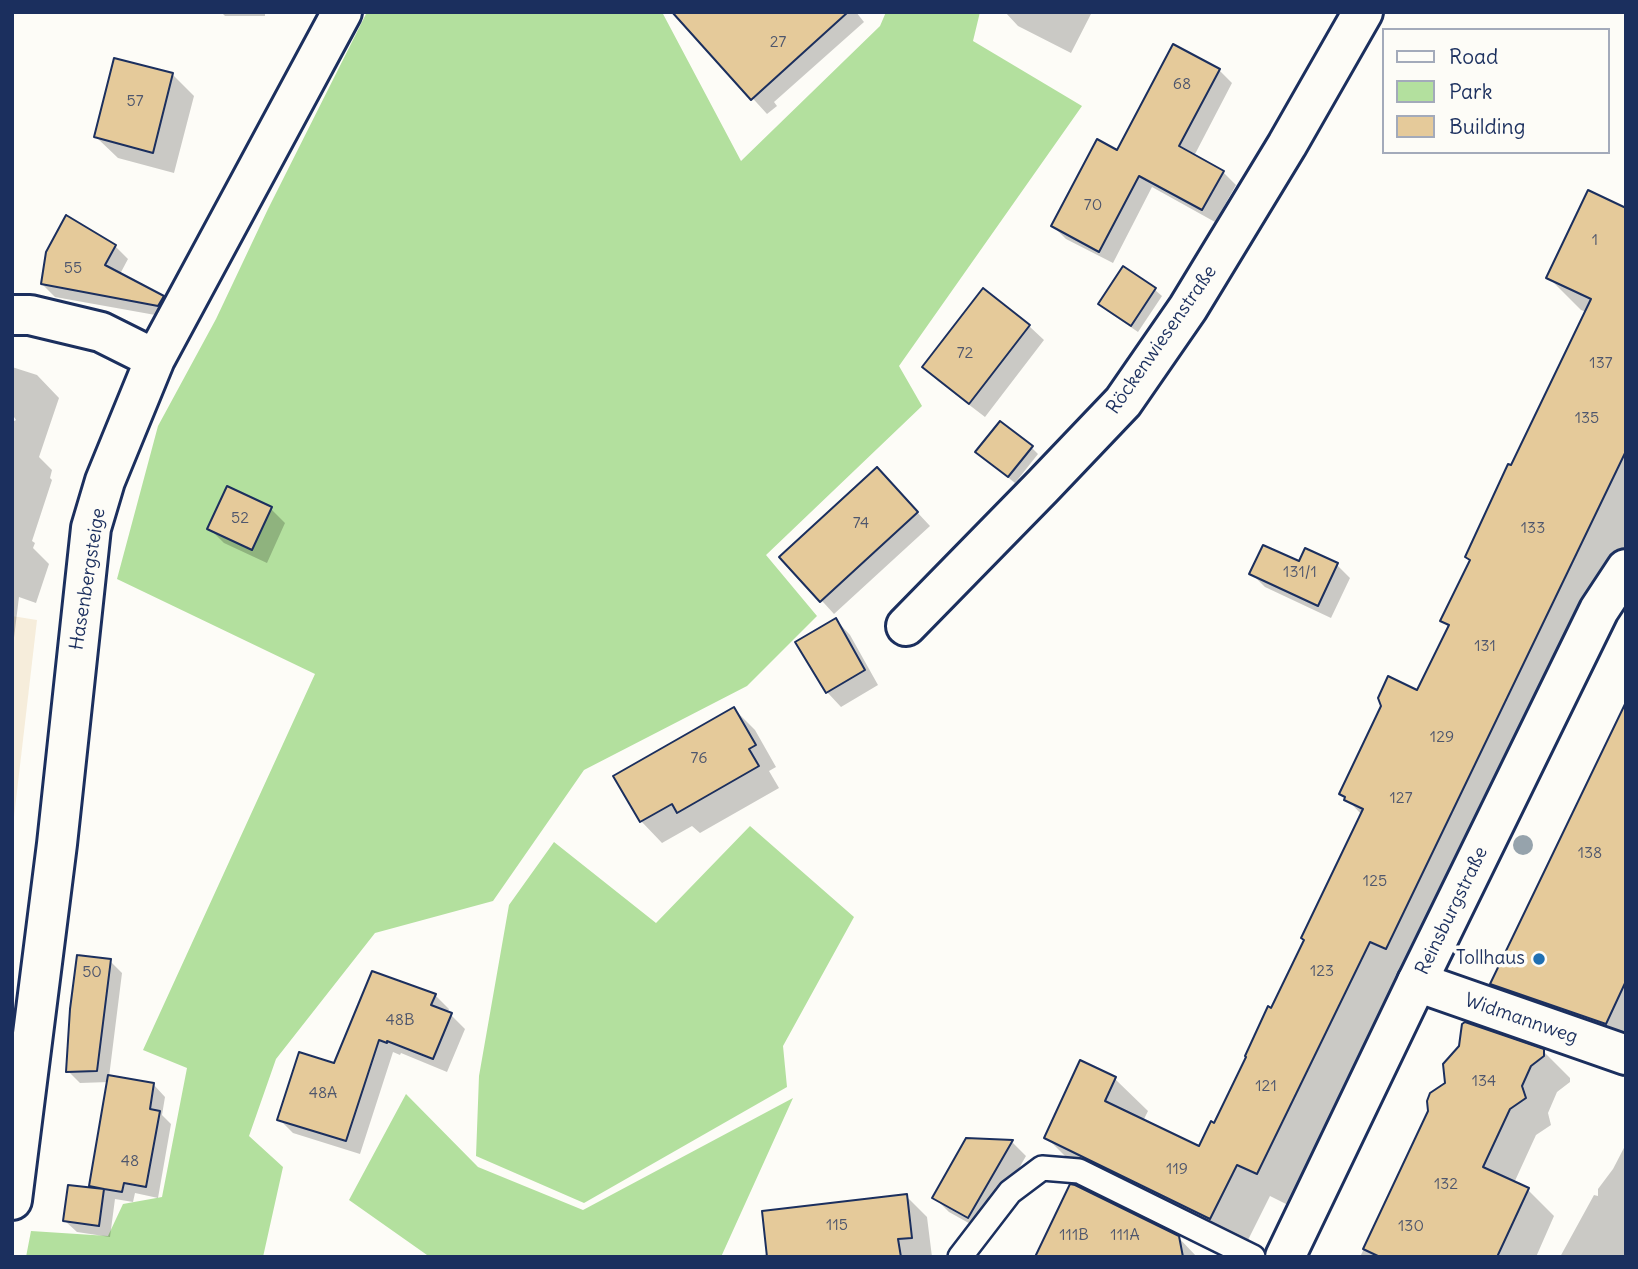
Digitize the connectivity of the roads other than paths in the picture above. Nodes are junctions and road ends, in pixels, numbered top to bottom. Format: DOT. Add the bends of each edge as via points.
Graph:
graph roads {
  1 [pos="342,12"];
  2 [pos="1363,12"];
  3 [pos="12,315"];
  4 [pos="155,359"];
  5 [pos="1626,569"];
  6 [pos="906,626"];
  7 [pos="1417,982"];
  8 [pos="1626,1055"];
  9 [pos="12,1200"];
  10 [pos="960,1257"];
  11 [pos="1253,1257"];
  12 [pos="1285,1257"];
  1 -- 4 [label="street, Hasenbergsteige"];
  2 -- 6 [label="street, Röckenwiesenstraße" via="1188,308 1123,402"];
  3 -- 4 [label="street" via="101,332"];
  4 -- 9 [label="street, Hasenbergsteige" via="105,481 91,528"];
  5 -- 7 [label="street, Reinsburgstraße" via="1599,610"];
  7 -- 8 [label="street, Widmannweg"];
  7 -- 12 [label="street, Reinsburgstraße"];
  10 -- 11 [label="lane" via="1010,1192 1042,1168 1079,1171"];
}
